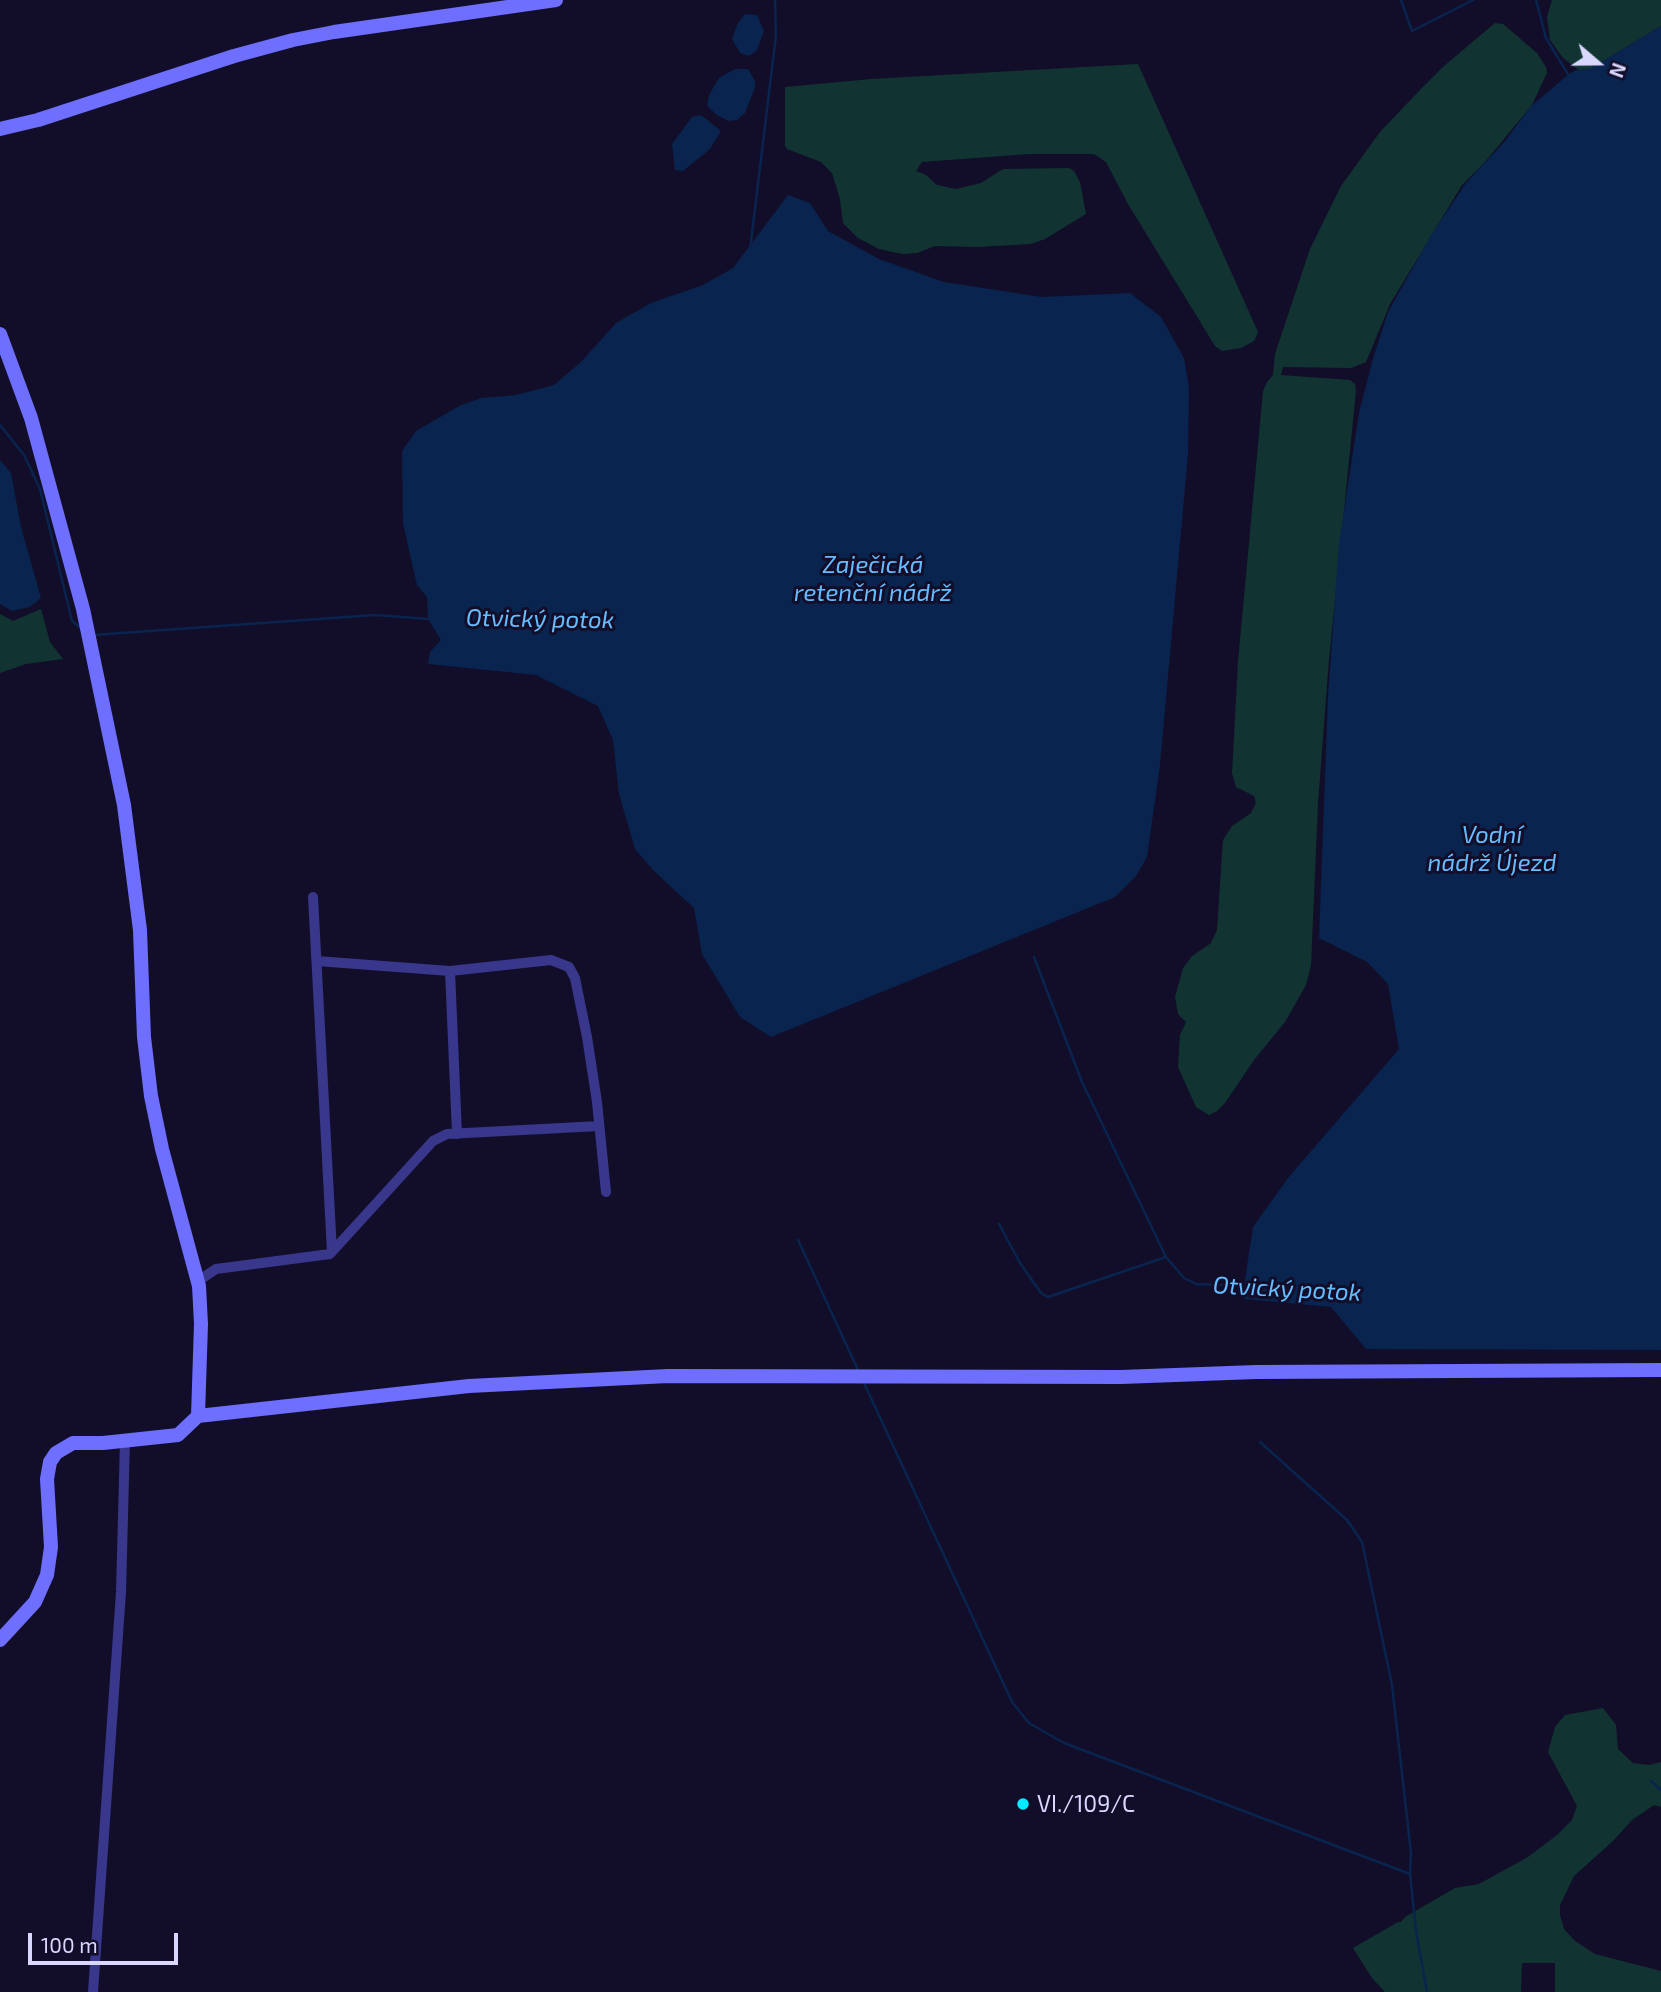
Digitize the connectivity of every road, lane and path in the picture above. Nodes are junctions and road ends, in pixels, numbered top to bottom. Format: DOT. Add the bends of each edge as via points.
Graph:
graph roads {
  1 [pos="556,0"];
  2 [pos="0,128"];
  3 [pos="0,334"];
  4 [pos="313,897"];
  5 [pos="317,961"];
  6 [pos="450,971"];
  7 [pos="599,1126"];
  8 [pos="457,1134"];
  9 [pos="606,1192"];
  10 [pos="332,1252"];
  11 [pos="198,1281"];
  12 [pos="1661,1370"];
  13 [pos="198,1416"];
  14 [pos="125,1440"];
  15 [pos="0,1640"];
  16 [pos="93,1992"];
  1 -- 2 [label="street" via="293,40"];
  3 -- 11 [label="street" via="31,418 86,625 124,805 141,930 151,1096"];
  4 -- 5 [label="street"];
  5 -- 6 [label="street"];
  5 -- 10 [label="street"];
  6 -- 7 [label="street" via="551,960 569,967 587,1037"];
  6 -- 8 [label="street"];
  7 -- 8 [label="street"];
  7 -- 9 [label="street"];
  8 -- 10 [label="street" via="433,1141"];
  10 -- 11 [label="street" via="216,1269"];
  11 -- 13 [label="street"];
  12 -- 13 [label="street" via="1121,1377 668,1376 469,1386"];
  13 -- 14 [label="street" via="178,1435"];
  14 -- 15 [label="street" via="73,1443 53,1457 47,1479 51,1547 47,1575 35,1602"];
  14 -- 16 [label="street" via="121,1592"];
}
